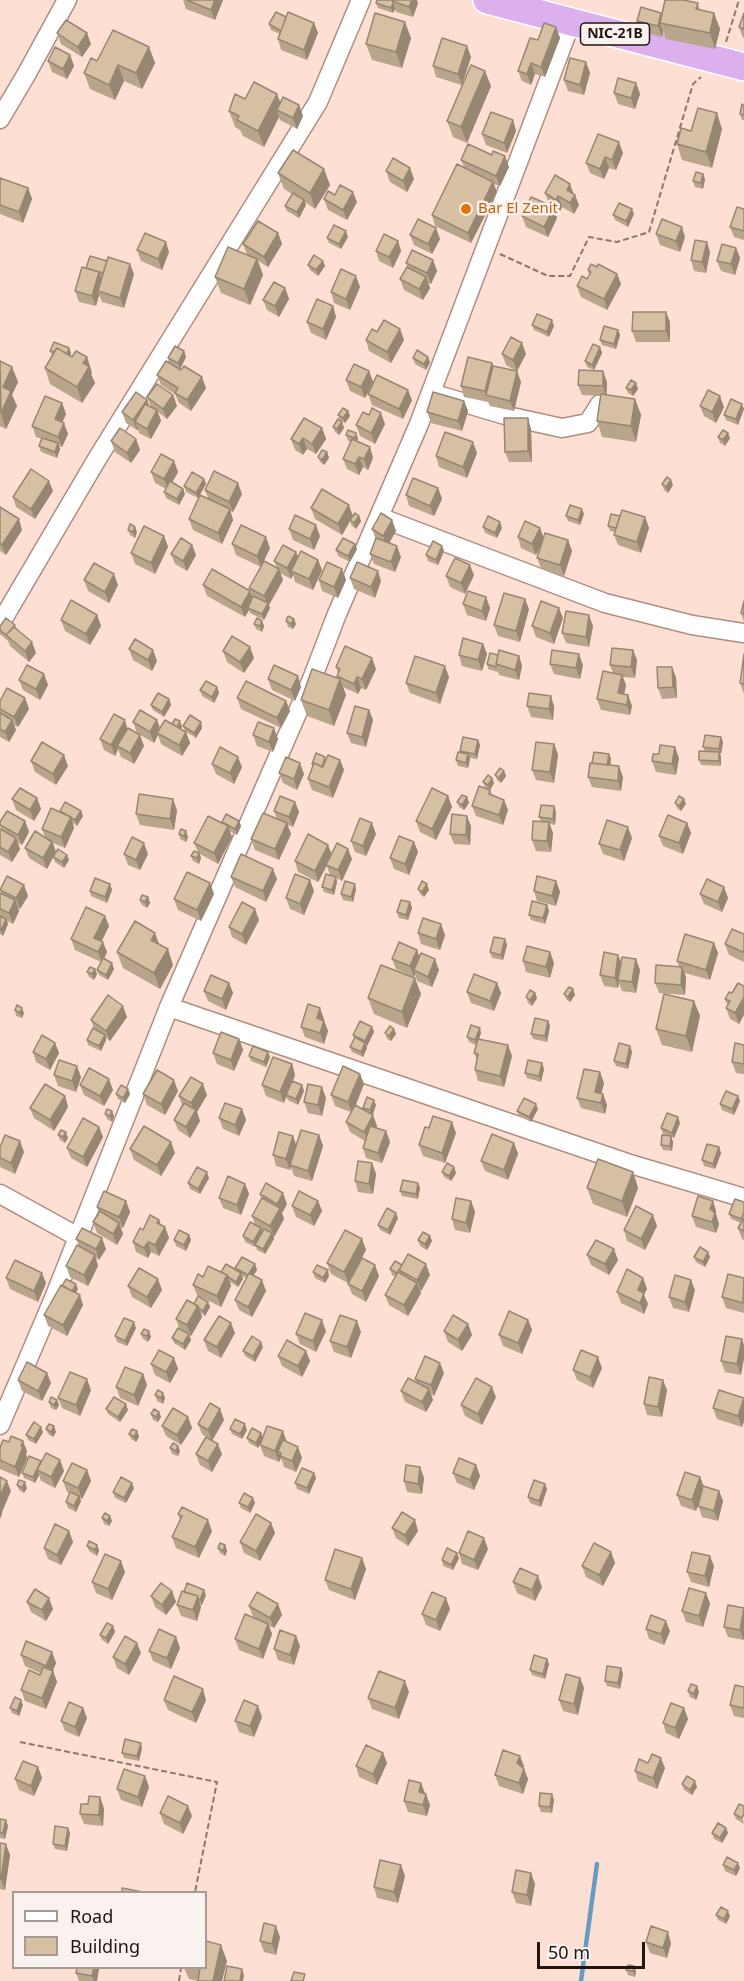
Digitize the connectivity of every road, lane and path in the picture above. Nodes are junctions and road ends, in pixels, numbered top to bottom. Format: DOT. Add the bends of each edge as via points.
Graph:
graph roads {
  1 [pos="67,0"];
  2 [pos="361,0"];
  3 [pos="487,0"];
  4 [pos="739,0"];
  5 [pos="548,7"];
  6 [pos="571,22"];
  7 [pos="732,64"];
  8 [pos="0,119"];
  9 [pos="487,248"];
  10 [pos="431,393"];
  11 [pos="600,404"];
  12 [pos="379,517"];
  13 [pos="0,624"];
  14 [pos="744,633"];
  15 [pos="169,1007"];
  16 [pos="0,1194"];
  17 [pos="744,1198"];
  18 [pos="78,1237"];
  19 [pos="0,1425"];
  20 [pos="20,1742"];
  21 [pos="195,1891"];
  1 -- 8 [label="street"];
  2 -- 13 [label="street" via="318,102 97,459"];
  3 -- 5 [label="highway, NIC-21B"];
  4 -- 7 [label="path"];
  5 -- 6 [label="highway, NIC-21B"];
  6 -- 7 [label="highway, NIC-21B"];
  6 -- 9 [label="street"];
  7 -- 9 [label="path" via="693,84 649,232 617,242 589,237 570,276 548,276"];
  9 -- 10 [label="street"];
  10 -- 11 [label="street" via="562,428 588,423"];
  10 -- 12 [label="street"];
  12 -- 14 [label="street" via="605,603 692,625"];
  12 -- 15 [label="street"];
  15 -- 17 [label="street" via="627,1164"];
  15 -- 18 [label="street"];
  16 -- 18 [label="street"];
  18 -- 19 [label="street"];
  20 -- 21 [label="path" via="217,1782"];
}
